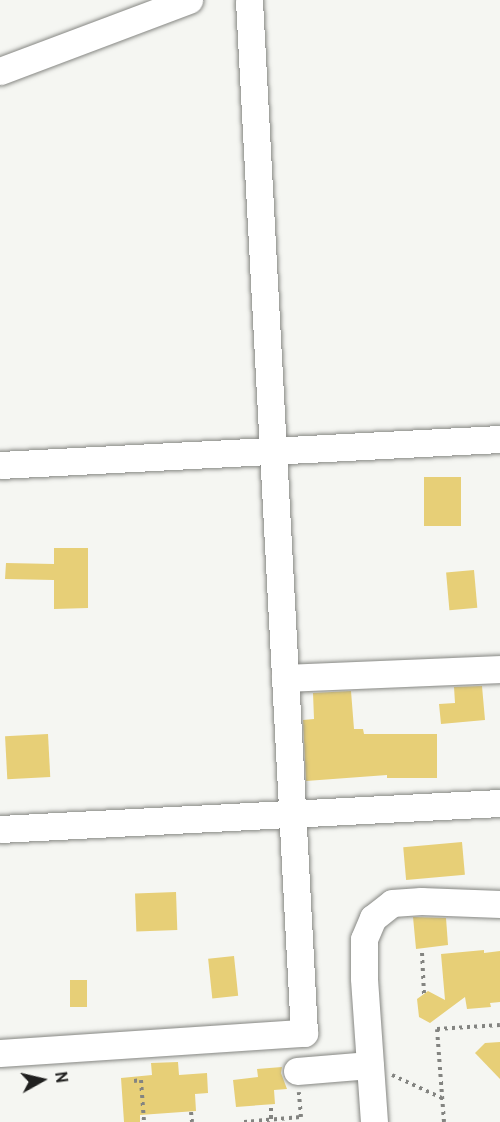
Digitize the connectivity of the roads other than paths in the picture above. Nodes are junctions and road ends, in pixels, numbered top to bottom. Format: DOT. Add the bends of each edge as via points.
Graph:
graph roads {
  1 [pos="189,0"];
  2 [pos="249,0"];
  3 [pos="154,6"];
  4 [pos="0,71"];
  5 [pos="500,439"];
  6 [pos="273,450"];
  7 [pos="0,465"];
  8 [pos="500,669"];
  9 [pos="285,678"];
  10 [pos="500,803"];
  11 [pos="292,814"];
  12 [pos="0,829"];
  13 [pos="500,904"];
  14 [pos="0,1053"];
  15 [pos="370,1065"];
  16 [pos="297,1071"];
  17 [pos="374,1122"];
  1 -- 3 [label="street"];
  2 -- 6 [label="street"];
  3 -- 4 [label="street"];
  5 -- 6 [label="street"];
  6 -- 7 [label="street"];
  6 -- 9 [label="street"];
  8 -- 9 [label="street"];
  9 -- 11 [label="street"];
  10 -- 11 [label="street"];
  11 -- 12 [label="street"];
  11 -- 14 [label="street" via="304,1033"];
  13 -- 15 [label="street" via="392,903 373,918 364,939"];
  15 -- 16 [label="street"];
  15 -- 17 [label="street"];
}
